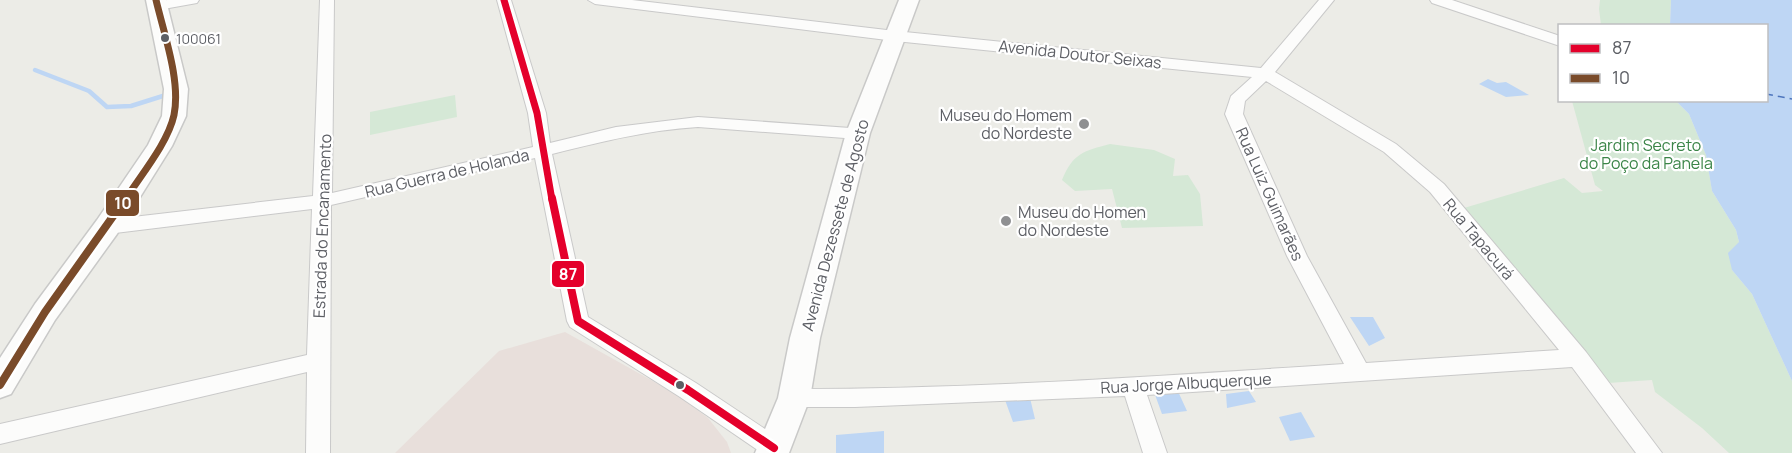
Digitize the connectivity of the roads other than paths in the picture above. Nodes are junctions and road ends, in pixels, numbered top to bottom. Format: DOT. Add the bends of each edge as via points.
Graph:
graph roads {
  1 [pos="192,0"];
  2 [pos="327,0"];
  3 [pos="504,0"];
  4 [pos="595,0"];
  5 [pos="909,0"];
  6 [pos="1327,0"];
  7 [pos="1437,0"];
  8 [pos="157,3"];
  9 [pos="895,36"];
  10 [pos="1558,40"];
  11 [pos="1265,72"];
  12 [pos="858,133"];
  13 [pos="542,150"];
  14 [pos="323,201"];
  15 [pos="107,227"];
  16 [pos="1578,358"];
  17 [pos="318,361"];
  18 [pos="1360,373"];
  19 [pos="0,385"];
  20 [pos="1133,386"];
  21 [pos="794,398"];
  22 [pos="0,434"];
  23 [pos="773,451"];
  24 [pos="318,453"];
  25 [pos="1155,453"];
  26 [pos="1650,453"];
  1 -- 8 [label="street"];
  2 -- 14 [label="street, Estrada do Encanamento"];
  3 -- 13 [label="street" via="537,113"];
  4 -- 9 [label="street, Avenida Doutor Seixas"];
  5 -- 9 [label="main road, Avenida Dezessete de Agosto"];
  6 -- 11 [label="street, Rua Luiz Guimarães"];
  7 -- 10 [label="street"];
  8 -- 15 [label="main road" via="176,89 174,116 160,146"];
  9 -- 11 [label="street, Avenida Doutor Seixas"];
  9 -- 12 [label="main road, Avenida Dezessete de Agosto"];
  11 -- 16 [label="street, Rua Tapacurá" via="1390,148 1437,188"];
  11 -- 18 [label="street, Rua Luiz Guimarães" via="1237,100 1234,114 1296,256"];
  12 -- 13 [label="street, Rua Guerra de Holanda" via="677,123"];
  12 -- 21 [label="main road, Avenida Dezessete de Agosto" via="807,329"];
  13 -- 14 [label="street, Rua Guerra de Holanda"];
  13 -- 23 [label="street" via="578,321 688,390"];
  14 -- 15 [label="street, Rua Guerra de Holanda"];
  14 -- 17 [label="street, Estrada do Encanamento"];
  15 -- 19 [label="main road" via="45,312"];
  16 -- 18 [label="street, Rua Jorge Albuquerque"];
  16 -- 26 [label="street, Rua Tapacurá"];
  17 -- 22 [label="street"];
  17 -- 24 [label="street, Estrada do Encanamento"];
  18 -- 20 [label="street, Rua Jorge Albuquerque"];
  20 -- 21 [label="street, Rua Jorge Albuquerque"];
  20 -- 25 [label="street"];
  21 -- 23 [label="main road, Avenida Dezessete de Agosto"];
}
